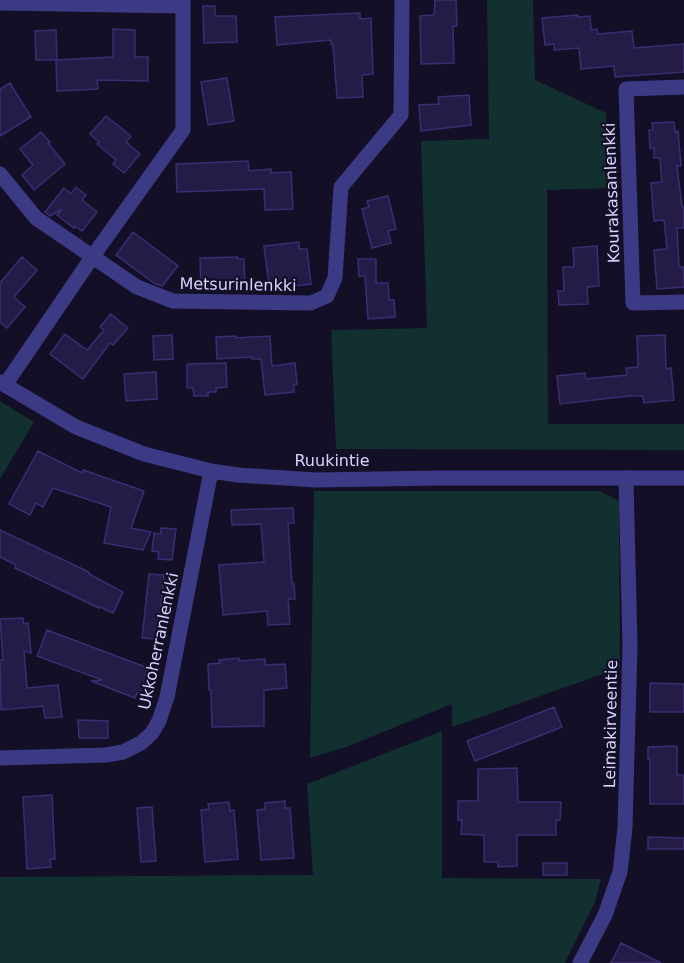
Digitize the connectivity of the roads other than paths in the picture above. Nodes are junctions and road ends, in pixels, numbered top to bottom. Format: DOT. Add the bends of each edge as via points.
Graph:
graph roads {
  1 [pos="402,0"];
  2 [pos="0,3"];
  3 [pos="183,3"];
  4 [pos="684,87"];
  5 [pos="0,174"];
  6 [pos="93,256"];
  7 [pos="684,302"];
  8 [pos="2,383"];
  9 [pos="211,471"];
  10 [pos="626,478"];
  11 [pos="684,478"];
  12 [pos="0,758"];
  13 [pos="580,963"];
  1 -- 6 [label="street, Metsurinlenkki" via="401,115 342,187 335,278 327,296 311,303 173,301 136,287"];
  2 -- 3 [label="street"];
  3 -- 6 [label="street" via="183,130"];
  4 -- 7 [label="street, Kourakasanlenkki" via="626,89 633,303"];
  5 -- 6 [label="street, Metsurinlenkki" via="36,218"];
  6 -- 8 [label="street"];
  8 -- 9 [label="street, Ruukintie" via="76,427 144,454"];
  9 -- 10 [label="street, Ruukintie" via="316,480"];
  9 -- 12 [label="street, Ukkoherranlenkki" via="167,697 152,733 123,752 106,755"];
  10 -- 11 [label="street, Ruukintie"];
  10 -- 13 [label="street, Leimakirveentie" via="630,646 626,828 621,872 605,915"];
}
